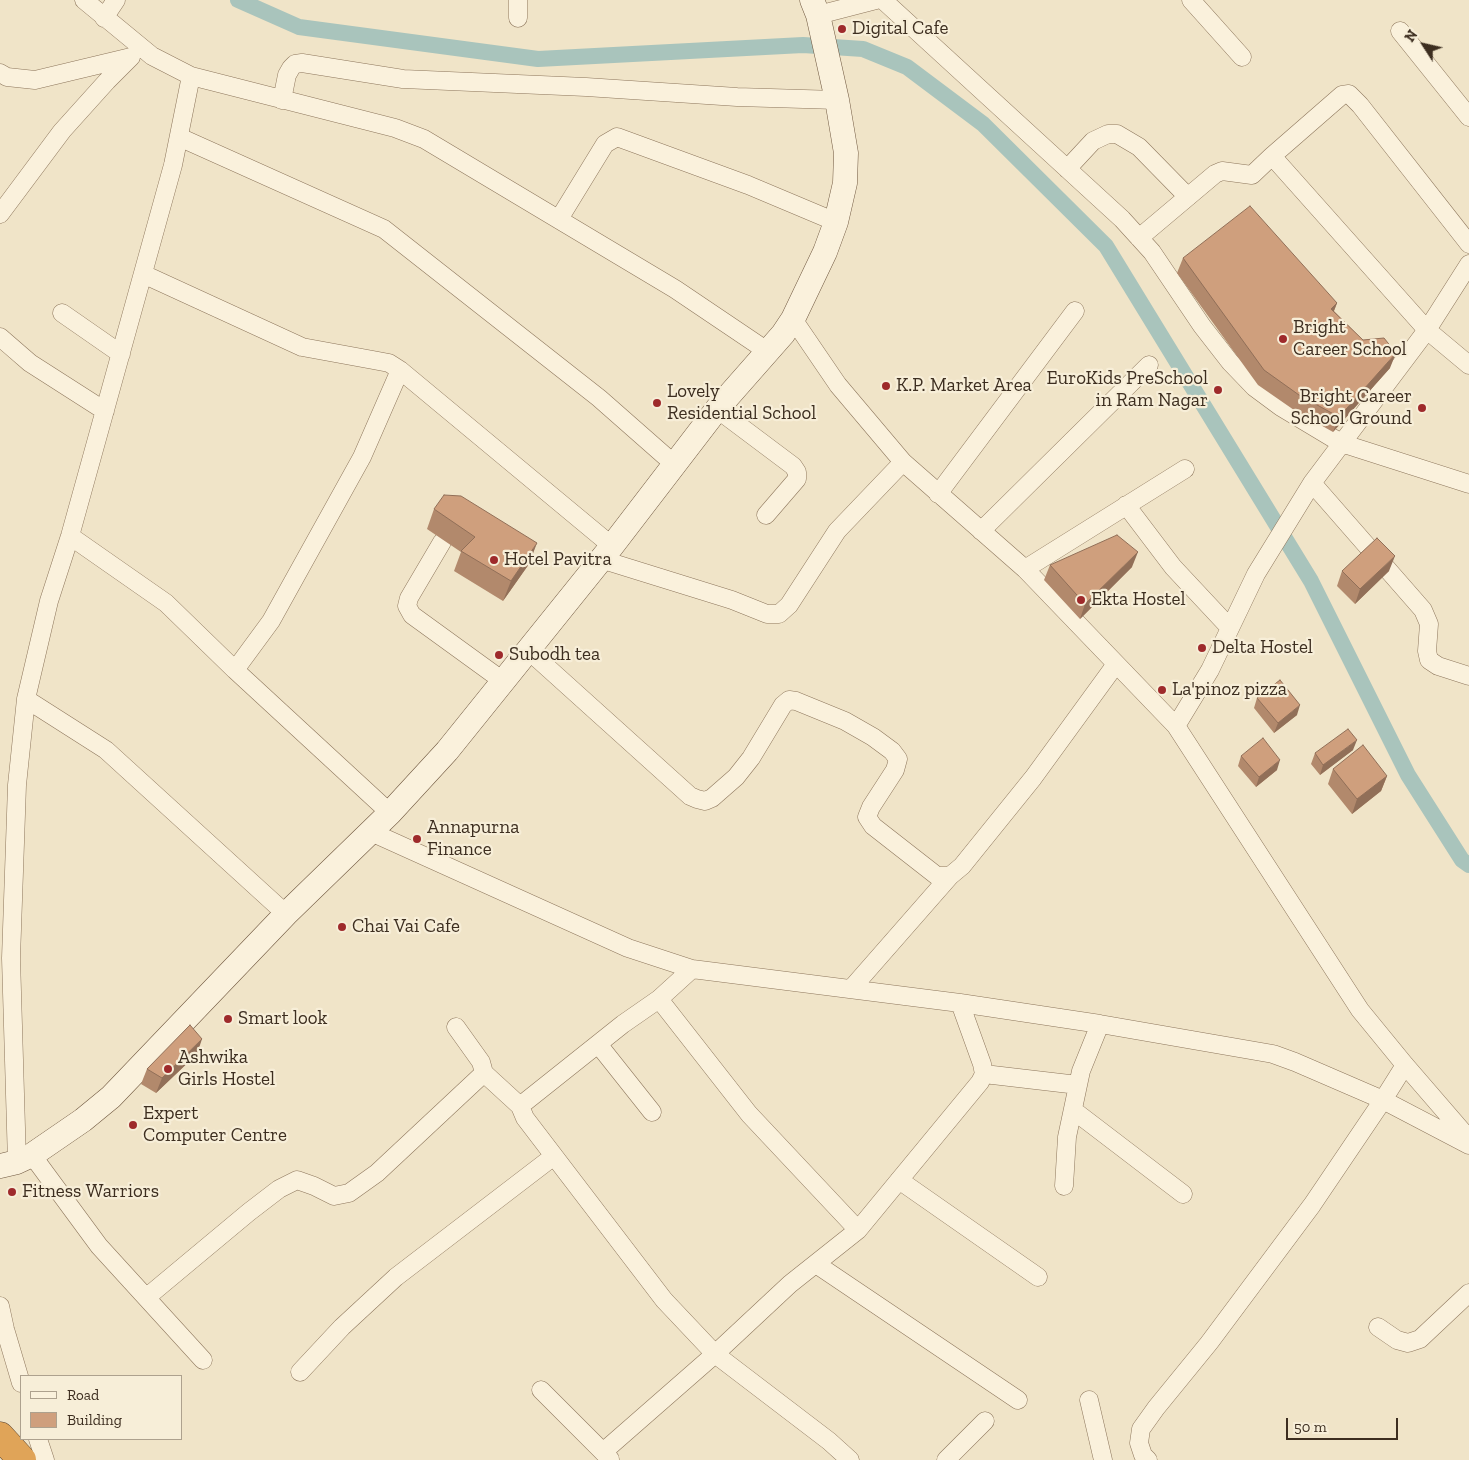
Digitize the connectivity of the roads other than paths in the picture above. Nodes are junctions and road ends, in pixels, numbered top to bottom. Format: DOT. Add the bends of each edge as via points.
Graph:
graph roads {
  1 [pos="84,0"];
  2 [pos="116,0"];
  3 [pos="518,0"];
  4 [pos="876,0"];
  5 [pos="883,0"];
  6 [pos="1191,0"];
  7 [pos="815,8"];
  8 [pos="104,18"];
  9 [pos="518,18"];
  10 [pos="1400,32"];
  11 [pos="152,56"];
  12 [pos="131,57"];
  13 [pos="1242,57"];
  14 [pos="0,74"];
  15 [pos="191,76"];
  16 [pos="282,100"];
  17 [pos="837,100"];
  18 [pos="1469,117"];
  19 [pos="179,137"];
  20 [pos="1272,156"];
  21 [pos="1066,169"];
  22 [pos="1188,196"];
  23 [pos="0,214"];
  24 [pos="559,219"];
  25 [pos="836,222"];
  26 [pos="1139,238"];
  27 [pos="1469,244"];
  28 [pos="1469,264"];
  29 [pos="143,274"];
  30 [pos="1075,311"];
  31 [pos="62,313"];
  32 [pos="793,319"];
  33 [pos="1427,330"];
  34 [pos="0,338"];
  35 [pos="767,351"];
  36 [pos="121,354"];
  37 [pos="1149,365"];
  38 [pos="1469,365"];
  39 [pos="400,370"];
  40 [pos="717,409"];
  41 [pos="105,411"];
  42 [pos="1341,443"];
  43 [pos="903,462"];
  44 [pos="674,464"];
  45 [pos="1185,469"];
  46 [pos="1312,483"];
  47 [pos="1469,484"];
  48 [pos="938,494"];
  49 [pos="1126,505"];
  50 [pos="766,515"];
  51 [pos="981,531"];
  52 [pos="70,536"];
  53 [pos="442,542"];
  54 [pos="606,552"];
  55 [pos="1025,569"];
  56 [pos="1230,628"];
  57 [pos="528,650"];
  58 [pos="1116,664"];
  59 [pos="235,670"];
  60 [pos="1469,676"];
  61 [pos="503,681"];
  62 [pos="26,699"];
  63 [pos="1176,726"];
  64 [pos="390,814"];
  65 [pos="371,832"];
  66 [pos="950,876"];
  67 [pos="286,914"];
  68 [pos="692,968"];
  69 [pos="851,989"];
  70 [pos="659,998"];
  71 [pos="960,1003"];
  72 [pos="1100,1024"];
  73 [pos="456,1027"];
  74 [pos="598,1044"];
  75 [pos="1405,1066"];
  76 [pos="484,1073"];
  77 [pos="984,1074"];
  78 [pos="1078,1085"];
  79 [pos="1383,1100"];
  80 [pos="520,1106"];
  81 [pos="1073,1110"];
  82 [pos="652,1112"];
  83 [pos="1469,1139"];
  84 [pos="1469,1145"];
  85 [pos="554,1156"];
  86 [pos="16,1161"];
  87 [pos="899,1180"];
  88 [pos="1064,1186"];
  89 [pos="1183,1194"];
  90 [pos="858,1230"];
  91 [pos="816,1264"];
  92 [pos="1038,1278"];
  93 [pos="1469,1293"];
  94 [pos="147,1297"];
  95 [pos="0,1306"];
  96 [pos="1378,1327"];
  97 [pos="715,1354"];
  98 [pos="203,1360"];
  99 [pos="300,1372"];
  100 [pos="20,1381"];
  101 [pos="541,1390"];
  102 [pos="1018,1400"];
  103 [pos="1089,1400"];
  104 [pos="985,1420"];
  105 [pos="0,1436"];
  106 [pos="38,1440"];
  107 [pos="607,1456"];
  108 [pos="22,1460"];
  109 [pos="45,1460"];
  110 [pos="850,1460"];
  111 [pos="946,1460"];
  112 [pos="1103,1460"];
  113 [pos="1148,1460"];
  1 -- 8 [label="street"];
  2 -- 8 [label="street"];
  3 -- 9 [label="street"];
  4 -- 7 [label="street"];
  5 -- 21 [label="street"];
  6 -- 13 [label="street"];
  7 -- 17 [label="street"];
  8 -- 11 [label="street"];
  10 -- 18 [label="street"];
  11 -- 12 [label="street"];
  11 -- 15 [label="street"];
  12 -- 14 [label="street" via="35,80"];
  12 -- 23 [label="street" via="62,131"];
  15 -- 16 [label="street"];
  15 -- 19 [label="street"];
  16 -- 17 [label="street" via="290,68 302,63 403,79"];
  16 -- 24 [label="street" via="395,128 424,139"];
  17 -- 25 [label="street" via="846,153 845,183"];
  19 -- 29 [label="street"];
  19 -- 44 [label="street" via="384,229 599,398"];
  20 -- 22 [label="street" via="1252,175 1215,174"];
  20 -- 27 [label="street" via="1342,96 1349,94"];
  20 -- 33 [label="street"];
  21 -- 22 [label="street" via="1092,142 1108,134 1117,134 1139,147"];
  21 -- 26 [label="street"];
  22 -- 26 [label="street"];
  24 -- 25 [label="street" via="605,144 617,137 748,185"];
  24 -- 35 [label="street" via="675,289"];
  25 -- 32 [label="street"];
  26 -- 42 [label="street" via="1202,326 1254,387 1281,408"];
  28 -- 33 [label="street"];
  29 -- 36 [label="street"];
  29 -- 39 [label="street" via="302,347 389,363"];
  30 -- 48 [label="street"];
  31 -- 36 [label="street"];
  32 -- 35 [label="street"];
  32 -- 43 [label="street" via="838,385"];
  33 -- 38 [label="street"];
  33 -- 42 [label="street"];
  34 -- 41 [label="street" via="30,363"];
  35 -- 40 [label="street"];
  36 -- 41 [label="street"];
  37 -- 51 [label="street"];
  39 -- 54 [label="street"];
  39 -- 59 [label="street" via="362,457 271,621"];
  40 -- 44 [label="street"];
  40 -- 50 [label="street" via="797,472 796,479"];
  41 -- 52 [label="street"];
  42 -- 46 [label="street"];
  42 -- 47 [label="street"];
  43 -- 48 [label="street"];
  43 -- 54 [label="street" via="837,531 789,605 779,614 767,614"];
  44 -- 54 [label="street"];
  45 -- 49 [label="street"];
  46 -- 56 [label="street" via="1256,574"];
  46 -- 60 [label="street" via="1423,610 1429,624 1429,660"];
  48 -- 51 [label="street"];
  49 -- 55 [label="street"];
  49 -- 56 [label="street" via="1173,567"];
  51 -- 55 [label="street"];
  52 -- 59 [label="street" via="166,603"];
  52 -- 62 [label="street" via="49,601"];
  53 -- 61 [label="street" via="407,606 412,615"];
  54 -- 57 [label="street"];
  55 -- 58 [label="street"];
  56 -- 63 [label="street" via="1210,670"];
  57 -- 61 [label="street"];
  57 -- 66 [label="street" via="690,796 705,801 736,777 789,700 845,721 892,751 898,759 895,770 867,817 872,826 936,876"];
  58 -- 63 [label="street"];
  58 -- 66 [label="street" via="1027,786 962,866"];
  59 -- 64 [label="street"];
  61 -- 64 [label="street" via="448,751"];
  62 -- 67 [label="street" via="106,750"];
  62 -- 86 [label="street" via="17,785 10,958"];
  63 -- 75 [label="street" via="1360,1010"];
  64 -- 65 [label="street"];
  65 -- 67 [label="street"];
  65 -- 68 [label="street" via="628,948"];
  66 -- 69 [label="street"];
  67 -- 86 [label="street" via="111,1097 83,1120"];
  68 -- 69 [label="street"];
  68 -- 70 [label="street"];
  69 -- 71 [label="street"];
  70 -- 74 [label="street"];
  70 -- 90 [label="street" via="749,1114"];
  71 -- 72 [label="street"];
  71 -- 77 [label="street"];
  72 -- 78 [label="street"];
  72 -- 79 [label="street" via="1273,1054"];
  73 -- 76 [label="street" via="482,1062"];
  74 -- 80 [label="street"];
  74 -- 82 [label="street"];
  75 -- 79 [label="street"];
  75 -- 83 [label="street"];
  76 -- 80 [label="street"];
  76 -- 94 [label="street" via="377,1173 349,1193 334,1196 297,1180 279,1189"];
  77 -- 78 [label="street"];
  77 -- 87 [label="street"];
  78 -- 81 [label="street"];
  79 -- 84 [label="street"];
  79 -- 113 [label="street" via="1312,1205 1141,1429 1139,1443"];
  80 -- 85 [label="street" via="525,1118"];
  81 -- 88 [label="street" via="1067,1137"];
  81 -- 89 [label="street"];
  85 -- 97 [label="street" via="664,1300"];
  85 -- 99 [label="street" via="396,1277"];
  86 -- 94 [label="street"];
  87 -- 90 [label="street"];
  87 -- 92 [label="street"];
  90 -- 91 [label="street"];
  91 -- 97 [label="street"];
  91 -- 102 [label="street"];
  93 -- 96 [label="street" via="1420,1339 1408,1343 1397,1340"];
  94 -- 98 [label="street"];
  95 -- 100 [label="street"];
  97 -- 107 [label="street"];
  97 -- 110 [label="street"];
  101 -- 107 [label="street"];
  103 -- 112 [label="street"];
  104 -- 111 [label="street"];
  105 -- 108 [label="highway"];
  106 -- 109 [label="street"];
}
